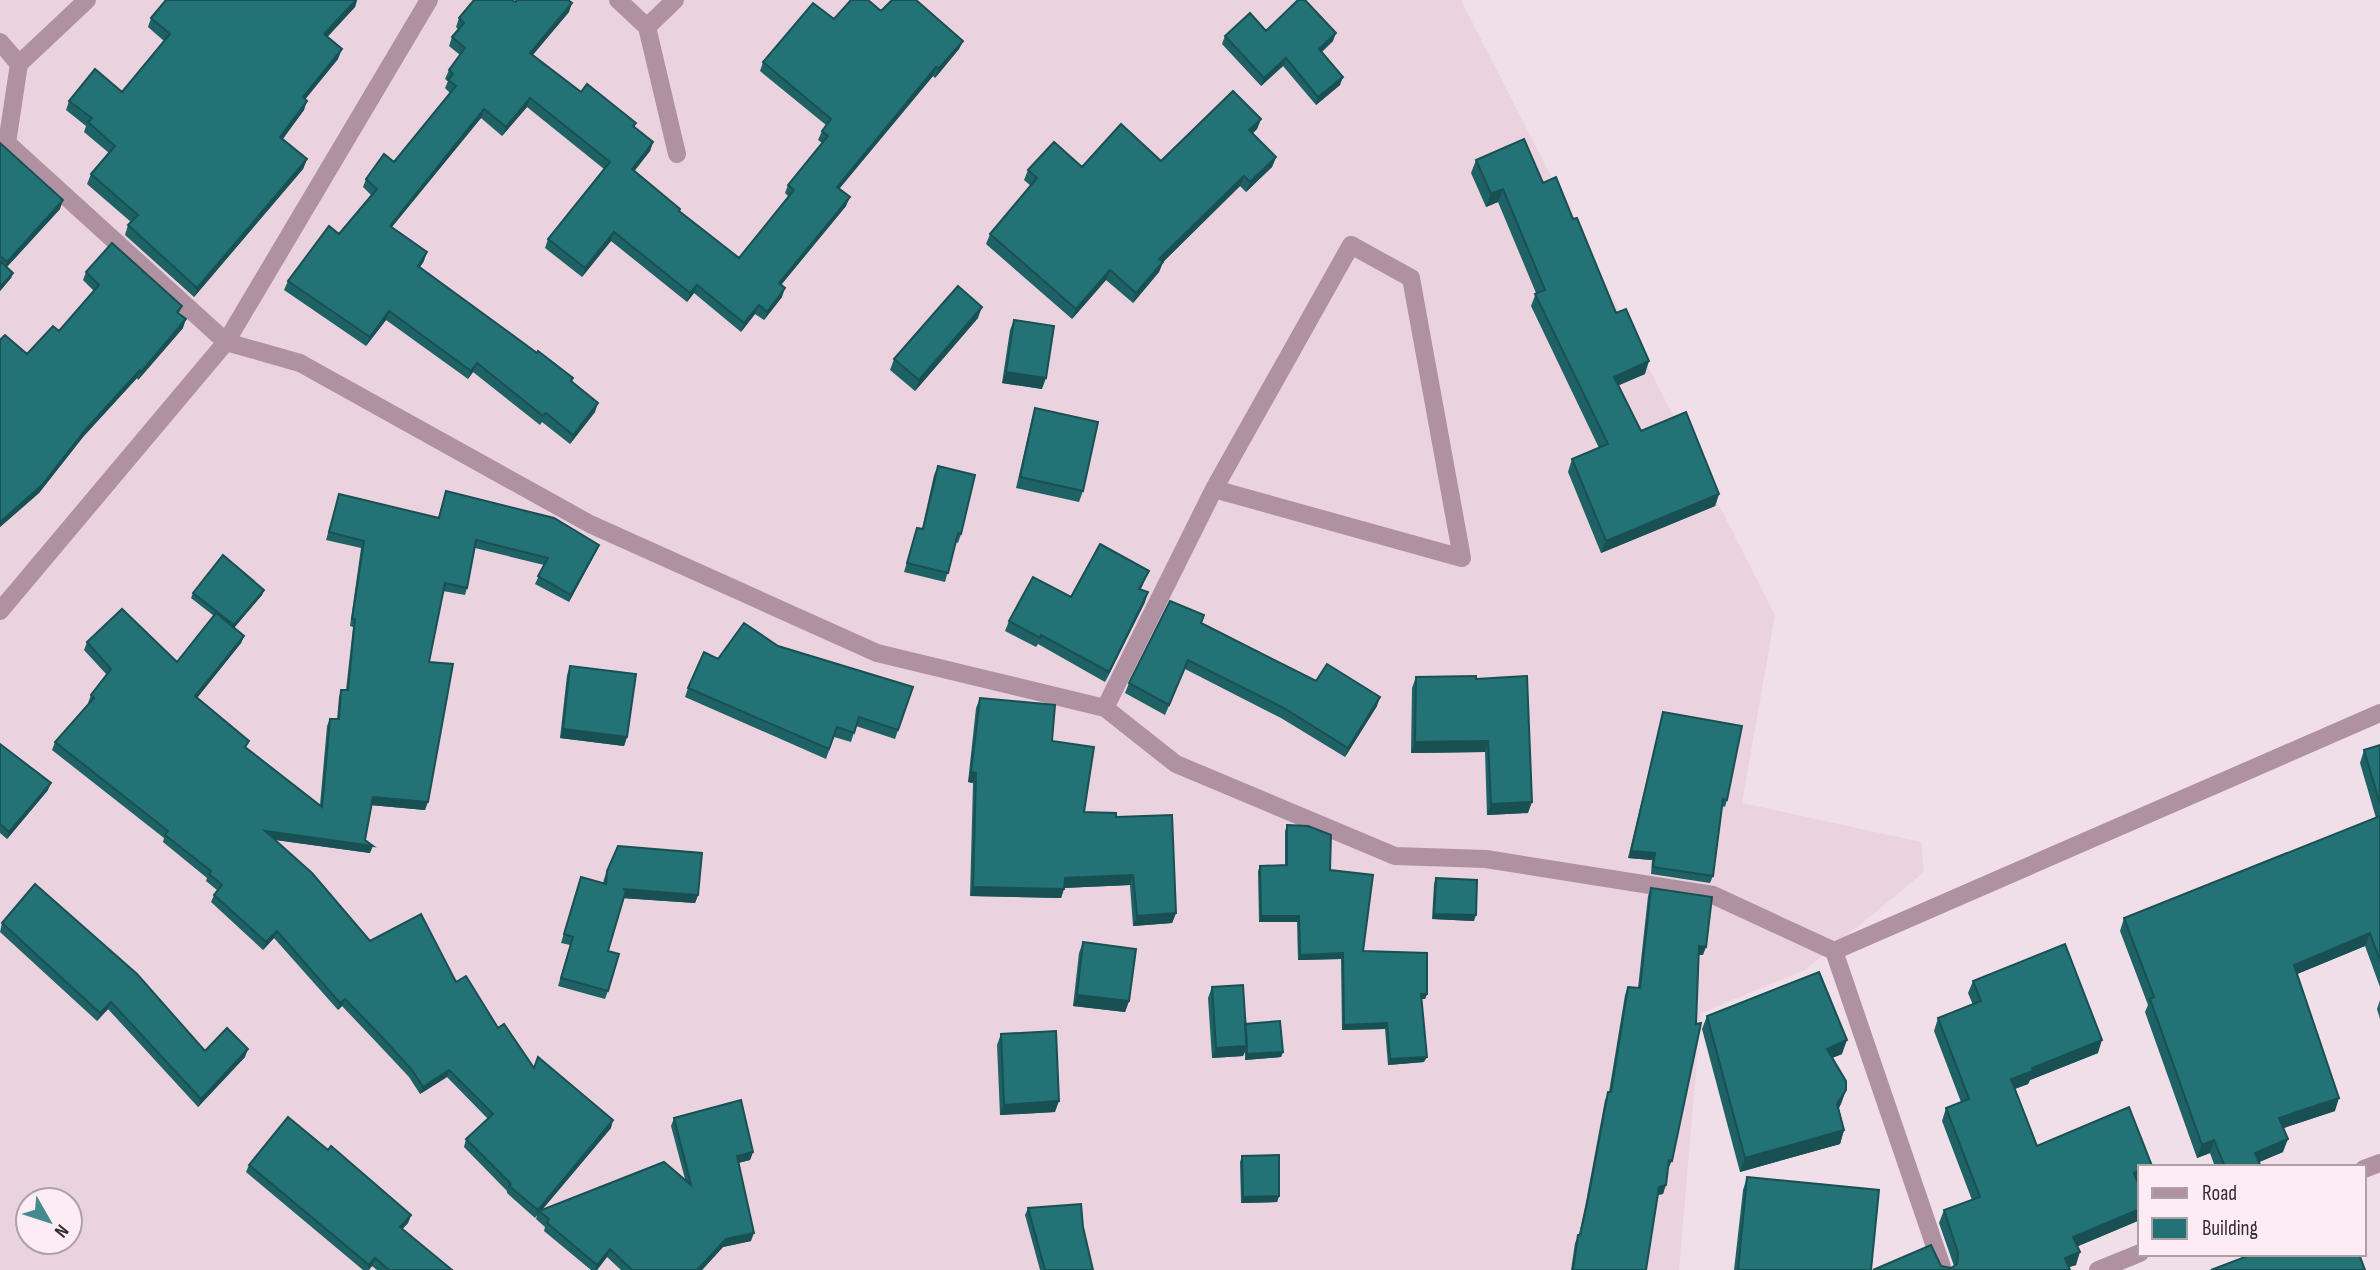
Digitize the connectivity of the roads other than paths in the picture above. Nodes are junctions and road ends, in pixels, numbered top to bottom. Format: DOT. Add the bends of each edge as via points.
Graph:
graph roads {
  1 [pos="87,0"];
  2 [pos="429,0"];
  3 [pos="618,0"];
  4 [pos="674,0"];
  5 [pos="647,27"];
  6 [pos="0,42"];
  7 [pos="19,64"];
  8 [pos="677,154"];
  9 [pos="226,342"];
  10 [pos="1214,489"];
  11 [pos="0,611"];
  12 [pos="1105,708"];
  13 [pos="2380,713"];
  14 [pos="1834,951"];
  15 [pos="2138,1255"];
  16 [pos="1943,1270"];
  17 [pos="2098,1270"];
  1 -- 7 [label="street"];
  2 -- 9 [label="street"];
  3 -- 5 [label="street"];
  4 -- 5 [label="street"];
  5 -- 8 [label="street"];
  6 -- 7 [label="street"];
  7 -- 9 [label="street" via="7,143"];
  9 -- 11 [label="street"];
  9 -- 12 [label="street" via="300,363 590,524 877,653"];
  10 -- 10 [label="street" via="1462,558 1411,278 1351,245"];
  10 -- 12 [label="street"];
  12 -- 14 [label="street" via="1176,764 1395,856 1486,859 1713,895"];
  13 -- 14 [label="street"];
  14 -- 16 [label="street"];
  15 -- 17 [label="street"];
}
